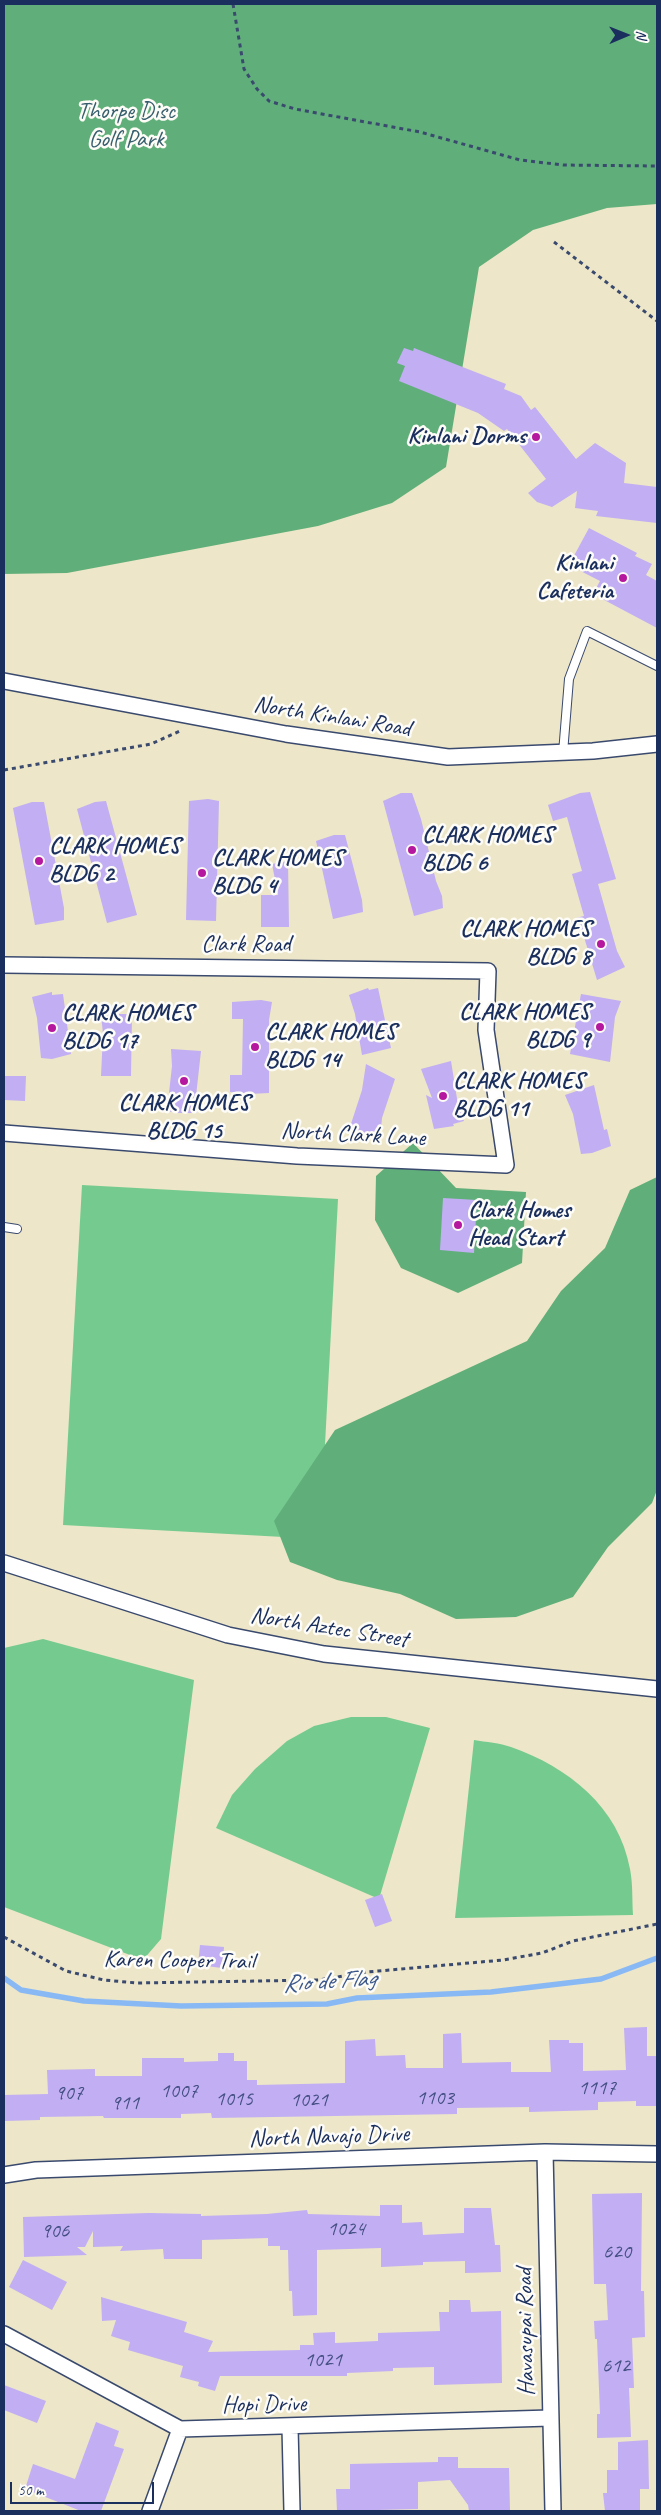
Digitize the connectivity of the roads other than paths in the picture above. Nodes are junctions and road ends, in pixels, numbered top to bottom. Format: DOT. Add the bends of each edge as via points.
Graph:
graph roads {
  1 [pos="657,666"];
  2 [pos="4,680"];
  3 [pos="657,744"];
  4 [pos="563,753"];
  5 [pos="4,965"];
  6 [pos="488,971"];
  7 [pos="4,1133"];
  8 [pos="4,1227"];
  9 [pos="18,1229"];
  10 [pos="4,1563"];
  11 [pos="657,1690"];
  12 [pos="545,2152"];
  13 [pos="657,2154"];
  14 [pos="4,2175"];
  15 [pos="4,2334"];
  16 [pos="550,2418"];
  17 [pos="290,2427"];
  18 [pos="180,2429"];
  19 [pos="150,2511"];
  20 [pos="292,2511"];
  21 [pos="553,2511"];
  1 -- 4 [label="lane" via="587,631 568,679"];
  2 -- 4 [label="street, North Kinlani Road" via="286,734 448,757"];
  3 -- 4 [label="street, North Kinlani Road"];
  5 -- 6 [label="street, Clark Road"];
  6 -- 7 [label="street, North Clark Lane" via="486,1030 506,1164 297,1156"];
  8 -- 9 [label="lane"];
  10 -- 11 [label="street, North Aztec Street" via="260,1643 324,1654"];
  12 -- 13 [label="street, North Navajo Drive"];
  12 -- 14 [label="street, North Navajo Drive" via="36,2170"];
  12 -- 16 [label="street, Havasupai Road"];
  15 -- 18 [label="street, Hopi Drive"];
  16 -- 17 [label="street, Hopi Drive"];
  16 -- 21 [label="street, Havasupai Road"];
  17 -- 18 [label="street, Hopi Drive"];
  17 -- 20 [label="street"];
  18 -- 19 [label="street"];
}
